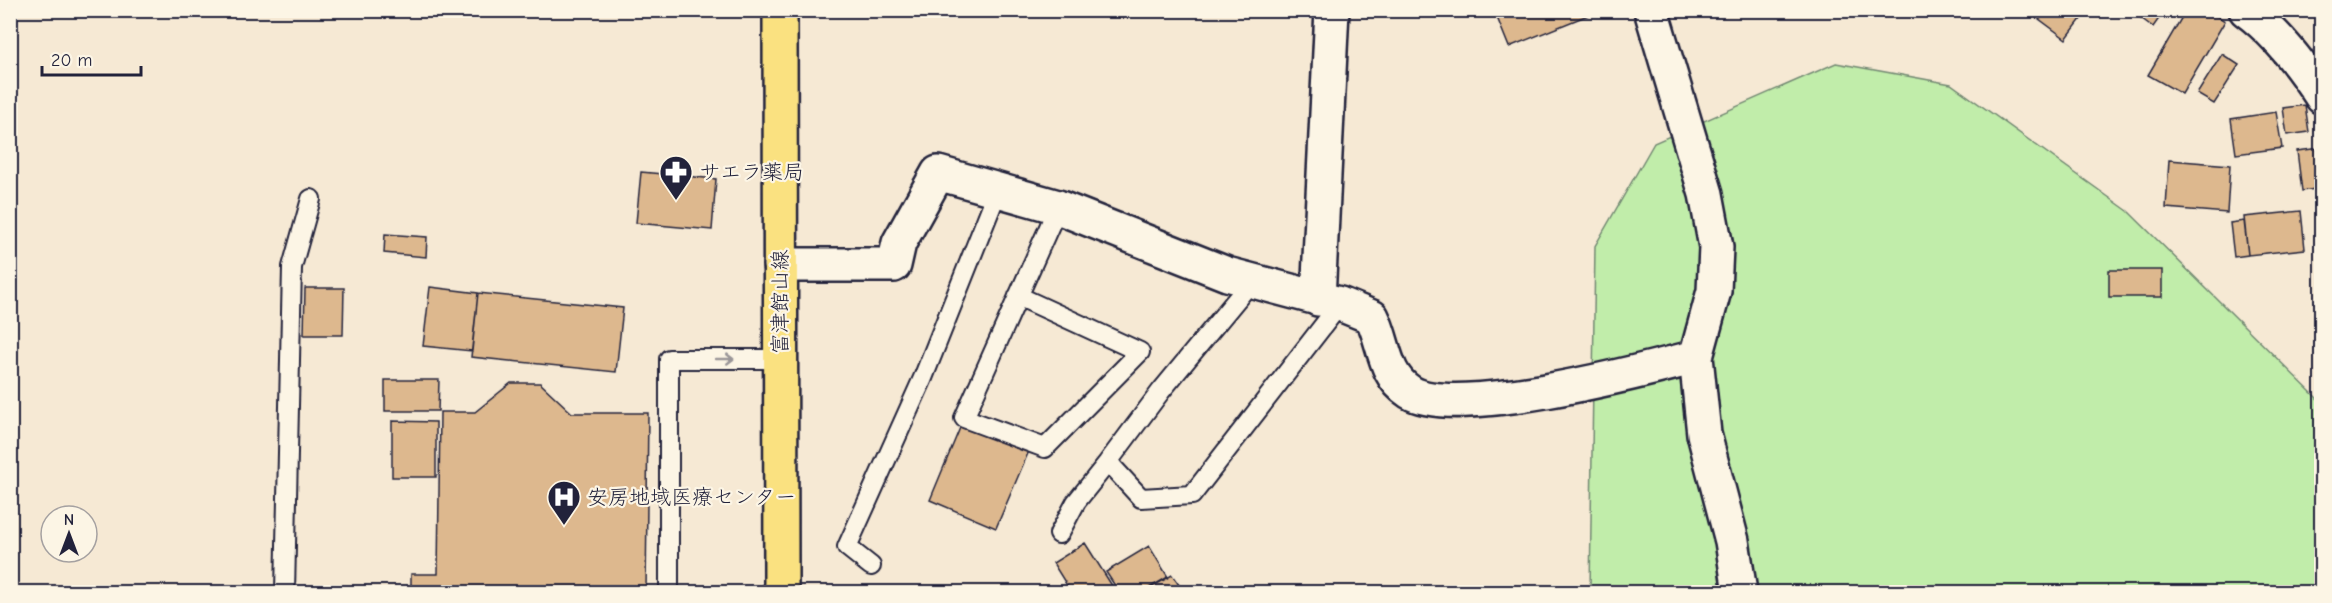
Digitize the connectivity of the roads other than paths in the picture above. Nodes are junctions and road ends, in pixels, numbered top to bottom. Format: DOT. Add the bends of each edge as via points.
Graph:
graph roads {
  1 [pos="780,10"];
  2 [pos="1332,10"];
  3 [pos="1651,10"];
  4 [pos="2246,10"];
  5 [pos="2322,97"];
  6 [pos="998,190"];
  7 [pos="311,198"];
  8 [pos="1058,207"];
  9 [pos="780,265"];
  10 [pos="1251,282"];
  11 [pos="1018,296"];
  12 [pos="1329,301"];
  13 [pos="1696,357"];
  14 [pos="780,359"];
  15 [pos="1108,462"];
  16 [pos="1059,534"];
  17 [pos="871,566"];
  18 [pos="285,592"];
  19 [pos="669,592"];
  20 [pos="782,592"];
  21 [pos="1740,592"];
  1 -- 9 [label="main road, 富津館山線"];
  2 -- 12 [label="street"];
  3 -- 13 [label="street" via="1706,194 1716,246 1714,291"];
  4 -- 5 [label="street" via="2309,77"];
  6 -- 8 [label="street"];
  6 -- 9 [label="street" via="938,173 899,243 894,265"];
  6 -- 17 [label="lane" via="923,378 847,547"];
  7 -- 18 [label="lane" via="292,267"];
  8 -- 10 [label="street"];
  8 -- 11 [label="lane"];
  9 -- 14 [label="main road, 富津館山線"];
  10 -- 12 [label="street"];
  10 -- 15 [label="lane"];
  11 -- 11 [label="lane" via="964,418 1045,448 1140,352"];
  12 -- 13 [label="street" via="1372,317 1389,372 1410,393 1434,400 1472,400 1587,384"];
  12 -- 15 [label="lane" via="1192,495 1141,498"];
  13 -- 21 [label="street" via="1704,434 1732,541"];
  19 -- 14 [label="lane, one-way" via="669,359"];
  14 -- 20 [label="main road, 富津館山線"];
  15 -- 16 [label="lane" via="1076,502"];
}
